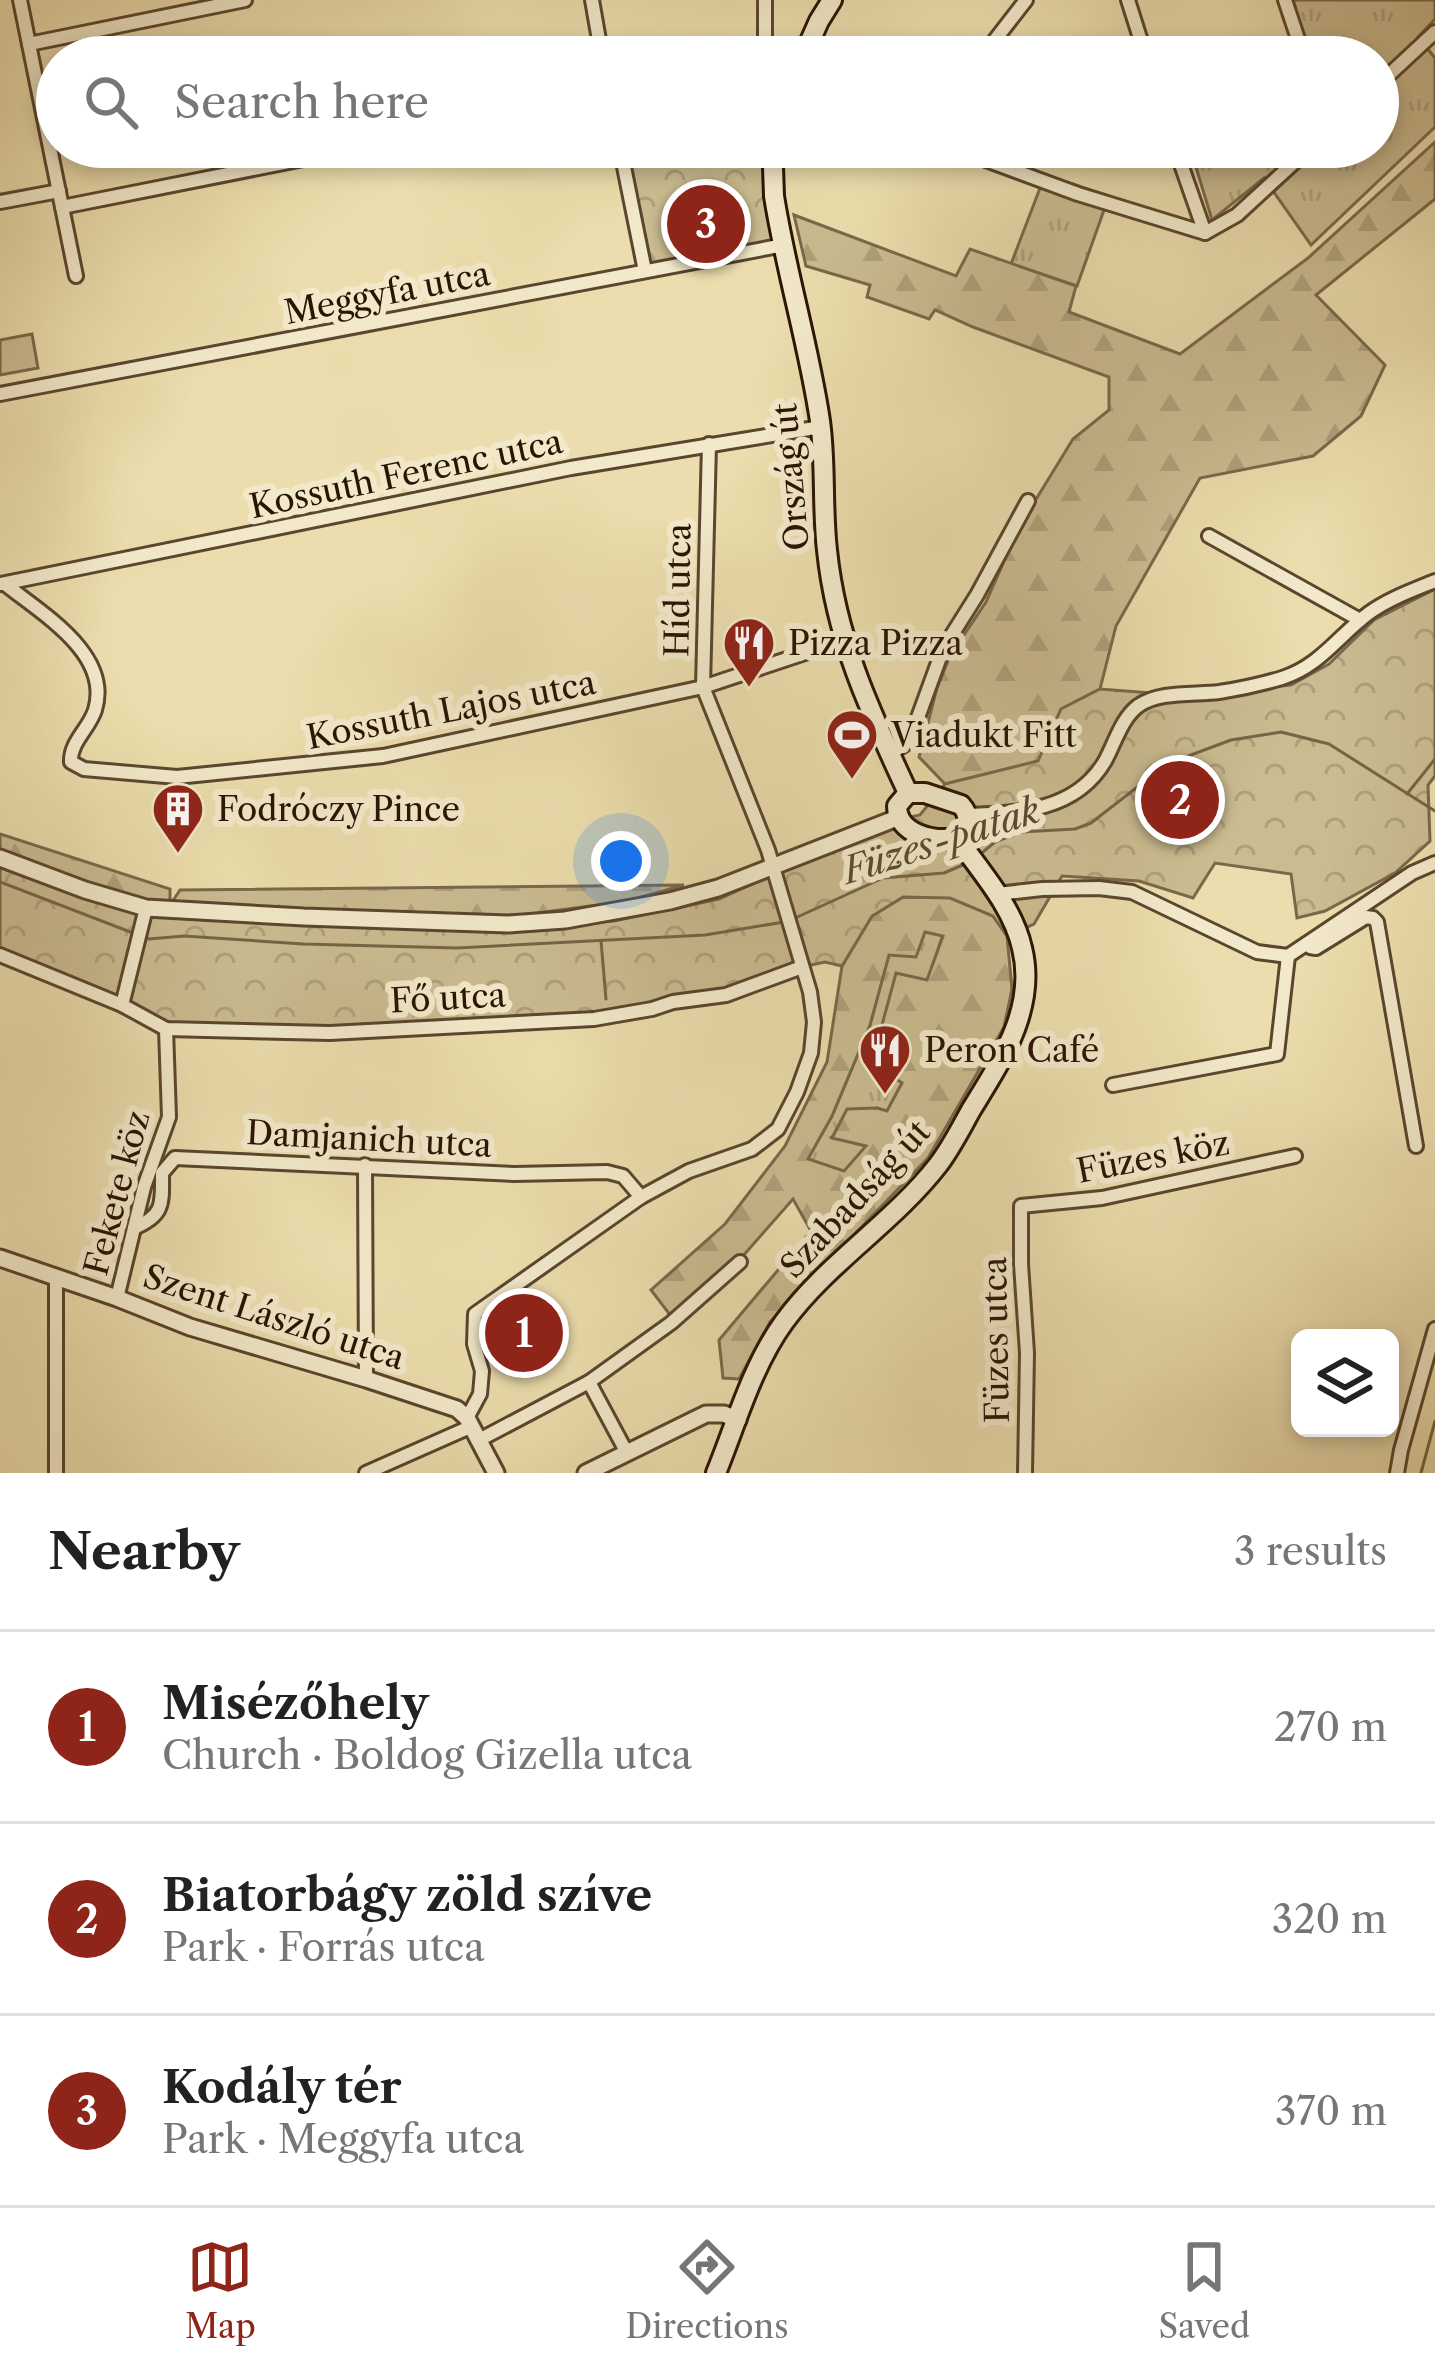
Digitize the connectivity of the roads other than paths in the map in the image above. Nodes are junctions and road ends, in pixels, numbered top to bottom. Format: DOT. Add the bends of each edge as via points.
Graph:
graph roads {
  1 [pos="20,0"];
  2 [pos="245,0"];
  3 [pos="592,0"];
  4 [pos="764,0"];
  5 [pos="832,0"];
  6 [pos="1026,0"];
  7 [pos="1128,0"];
  8 [pos="1285,0"];
  9 [pos="1435,32"];
  10 [pos="68,36"];
  11 [pos="598,36"];
  12 [pos="765,36"];
  13 [pos="812,36"];
  14 [pos="998,36"];
  15 [pos="1139,36"];
  16 [pos="1297,36"];
  17 [pos="36,43"];
  18 [pos="29,44"];
  19 [pos="1399,65"];
  20 [pos="36,79"];
  21 [pos="53,168"];
  22 [pos="258,168"];
  23 [pos="624,168"];
  24 [pos="773,168"];
  25 [pos="1008,168"];
  26 [pos="1182,168"];
  27 [pos="1288,168"];
  28 [pos="1013,170"];
  29 [pos="58,191"];
  30 [pos="0,202"];
  31 [pos="62,207"];
  32 [pos="1204,233"];
  33 [pos="784,245"];
  34 [pos="646,271"];
  35 [pos="76,276"];
  36 [pos="0,394"];
  37 [pos="821,427"];
  38 [pos="709,445"];
  39 [pos="1028,501"];
  40 [pos="1209,536"];
  41 [pos="1435,581"];
  42 [pos="2,584"];
  43 [pos="1360,620"];
  44 [pos="844,640"];
  45 [pos="703,687"];
  46 [pos="890,754"];
  47 [pos="908,793"];
  48 [pos="967,815"];
  49 [pos="898,818"];
  50 [pos="957,838"];
  51 [pos="0,858"];
  52 [pos="1435,862"];
  53 [pos="772,867"];
  54 [pos="997,894"];
  55 [pos="144,916"];
  56 [pos="1303,946"];
  57 [pos="0,956"];
  58 [pos="1288,956"];
  59 [pos="802,967"];
  60 [pos="122,1005"];
  61 [pos="166,1030"];
  62 [pos="1113,1084"];
  63 [pos="1416,1146"];
  64 [pos="1295,1156"];
  65 [pos="364,1165"];
  66 [pos="641,1197"];
  67 [pos="1021,1206"];
  68 [pos="134,1228"];
  69 [pos="0,1258"];
  70 [pos="740,1262"];
  71 [pos="56,1277"];
  72 [pos="117,1298"];
  73 [pos="1435,1329"];
  74 [pos="366,1379"];
  75 [pos="589,1382"];
  76 [pos="738,1420"];
  77 [pos="472,1428"];
  78 [pos="627,1453"];
  79 [pos="56,1473"];
  80 [pos="365,1473"];
  81 [pos="496,1473"];
  82 [pos="586,1473"];
  83 [pos="716,1473"];
  84 [pos="1025,1473"];
  85 [pos="1397,1473"];
  1 -- 18 [label="street"];
  2 -- 10 [label="street"];
  3 -- 11 [label="street"];
  4 -- 12 [label="street"];
  5 -- 13 [label="main road"];
  6 -- 14 [label="street"];
  7 -- 15 [label="street"];
  8 -- 16 [label="street"];
  9 -- 19 [label="street"];
  17 -- 18 [label="street"];
  18 -- 20 [label="street"];
  21 -- 29 [label="street"];
  22 -- 31 [label="street"];
  23 -- 34 [label="street"];
  24 -- 33 [label="main road, Ország út"];
  25 -- 28 [label="street"];
  26 -- 32 [label="street"];
  27 -- 32 [label="street"];
  28 -- 32 [label="street"];
  29 -- 30 [label="street"];
  29 -- 31 [label="street"];
  31 -- 35 [label="street"];
  33 -- 34 [label="street, Meggyfa utca"];
  33 -- 37 [label="main road, Ország út"];
  34 -- 36 [label="street, Meggyfa utca"];
  37 -- 38 [label="street, Kossuth Ferenc utca"];
  37 -- 44 [label="main road, Ország út" via="827,552"];
  38 -- 42 [label="street, Kossuth Ferenc utca"];
  38 -- 45 [label="street, Híd utca"];
  39 -- 46 [label="street" via="943,649 912,734"];
  40 -- 43 [label="street"];
  41 -- 43 [label="street"];
  42 -- 45 [label="street, Kossuth Lajos utca" via="68,636 97,676 92,721 70,755 84,769 177,777 383,756"];
  43 -- 48 [label="street" via="1302,671 1138,706 1086,787 1058,803"];
  44 -- 45 [label="street, Kossuth Lajos utca"];
  44 -- 46 [label="main road, Ország út"];
  45 -- 53 [label="street, Híd utca"];
  46 -- 47 [label="main road, Ország út"];
  47 -- 48 [label="main road" via="955,801"];
  47 -- 49 [label="main road"];
  48 -- 50 [label="main road"];
  49 -- 50 [label="main road" via="911,830"];
  49 -- 53 [label="street"];
  50 -- 54 [label="main road, Szabadság út"];
  51 -- 55 [label="street"];
  52 -- 56 [label="street"];
  53 -- 55 [label="street" via="670,901 565,920"];
  53 -- 59 [label="street"];
  54 -- 58 [label="street" via="1132,892 1257,952"];
  54 -- 76 [label="main road, Szabadság út" via="1022,946 1017,1027 939,1164 781,1326"];
  55 -- 60 [label="street"];
  56 -- 58 [label="street"];
  56 -- 63 [label="street" via="1316,948 1366,917 1377,922"];
  57 -- 60 [label="street, Fő utca"];
  58 -- 62 [label="street" via="1277,1054"];
  59 -- 61 [label="street, Fő utca" via="726,995 594,1019 330,1033"];
  59 -- 66 [label="street" via="814,1022 811,1053 778,1129"];
  60 -- 61 [label="street, Fő utca"];
  61 -- 68 [label="street, Fekete köz" via="169,1118"];
  64 -- 67 [label="street, Füzes köz" via="1102,1198"];
  65 -- 66 [label="street, Damjanich utca" via="607,1172 623,1176"];
  65 -- 68 [label="street, Damjanich utca" via="176,1158 162,1173 162,1205 152,1221"];
  65 -- 74 [label="street"];
  66 -- 77 [label="street" via="475,1314 482,1371"];
  67 -- 84 [label="street, Füzes utca"];
  68 -- 72 [label="street, Fekete köz"];
  69 -- 71 [label="street, Szent László utca"];
  70 -- 75 [label="street"];
  71 -- 72 [label="street, Szent László utca"];
  71 -- 79 [label="street"];
  72 -- 74 [label="street, Szent László utca"];
  73 -- 85 [label="street"];
  74 -- 77 [label="street, Szent László utca" via="457,1409"];
  75 -- 77 [label="street"];
  75 -- 78 [label="street"];
  76 -- 78 [label="street" via="706,1414"];
  76 -- 83 [label="main road, Szabadság út"];
  77 -- 80 [label="street"];
  77 -- 81 [label="street"];
  78 -- 82 [label="street"];
}
